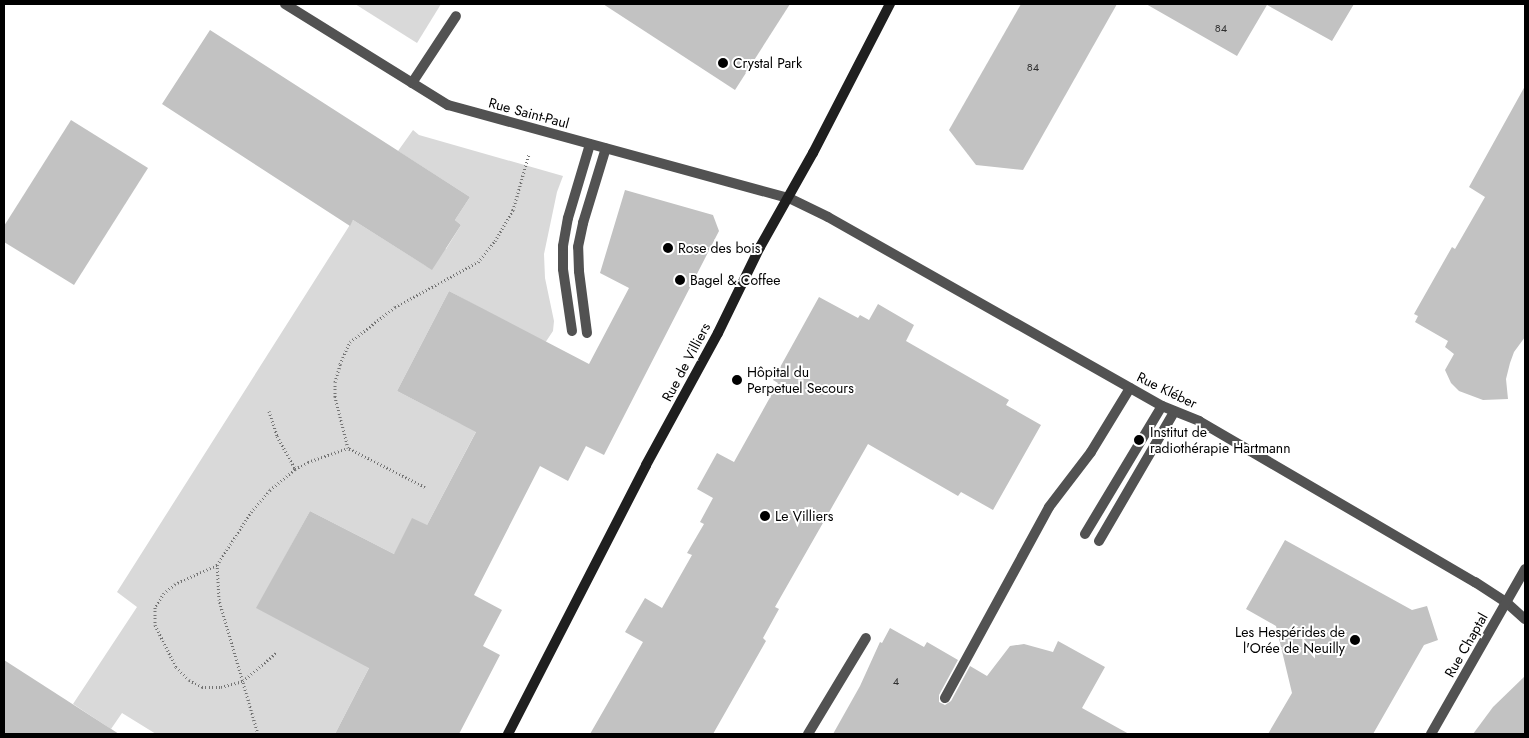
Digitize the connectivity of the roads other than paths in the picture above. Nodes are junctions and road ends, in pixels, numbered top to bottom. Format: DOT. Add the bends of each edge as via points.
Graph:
graph roads {
  1 [pos="285,4"];
  2 [pos="890,4"];
  3 [pos="456,16"];
  4 [pos="412,83"];
  5 [pos="590,144"];
  6 [pos="606,148"];
  7 [pos="789,198"];
  8 [pos="572,331"];
  9 [pos="587,333"];
  10 [pos="1130,388"];
  11 [pos="1162,406"];
  12 [pos="1174,412"];
  13 [pos="1085,534"];
  14 [pos="1099,541"];
  15 [pos="1525,569"];
  16 [pos="1507,603"];
  17 [pos="1525,619"];
  18 [pos="866,638"];
  19 [pos="945,698"];
  20 [pos="508,734"];
  21 [pos="808,734"];
  22 [pos="1431,734"];
  1 -- 4 [label="street, Rue Saint-Paul"];
  2 -- 7 [label="street, Rue de Villiers"];
  3 -- 4 [label="street"];
  4 -- 5 [label="street, Rue Saint-Paul" via="448,105"];
  5 -- 6 [label="street, Rue Saint-Paul"];
  5 -- 8 [label="street" via="563,246"];
  6 -- 7 [label="street, Rue Saint-Paul"];
  6 -- 9 [label="street" via="578,248"];
  7 -- 10 [label="street, Rue Kléber"];
  7 -- 20 [label="street, Rue de Villiers" via="760,247"];
  10 -- 11 [label="street, Rue Kléber"];
  10 -- 19 [label="street" via="1091,452 1049,507"];
  11 -- 12 [label="street, Rue Kléber"];
  11 -- 13 [label="street"];
  12 -- 14 [label="street"];
  12 -- 16 [label="street, Rue Kléber" via="1199,421"];
  15 -- 16 [label="street, Rue Chaptal"];
  16 -- 17 [label="street, Rue Kléber"];
  16 -- 22 [label="street, Rue Chaptal"];
  18 -- 21 [label="street"];
}
